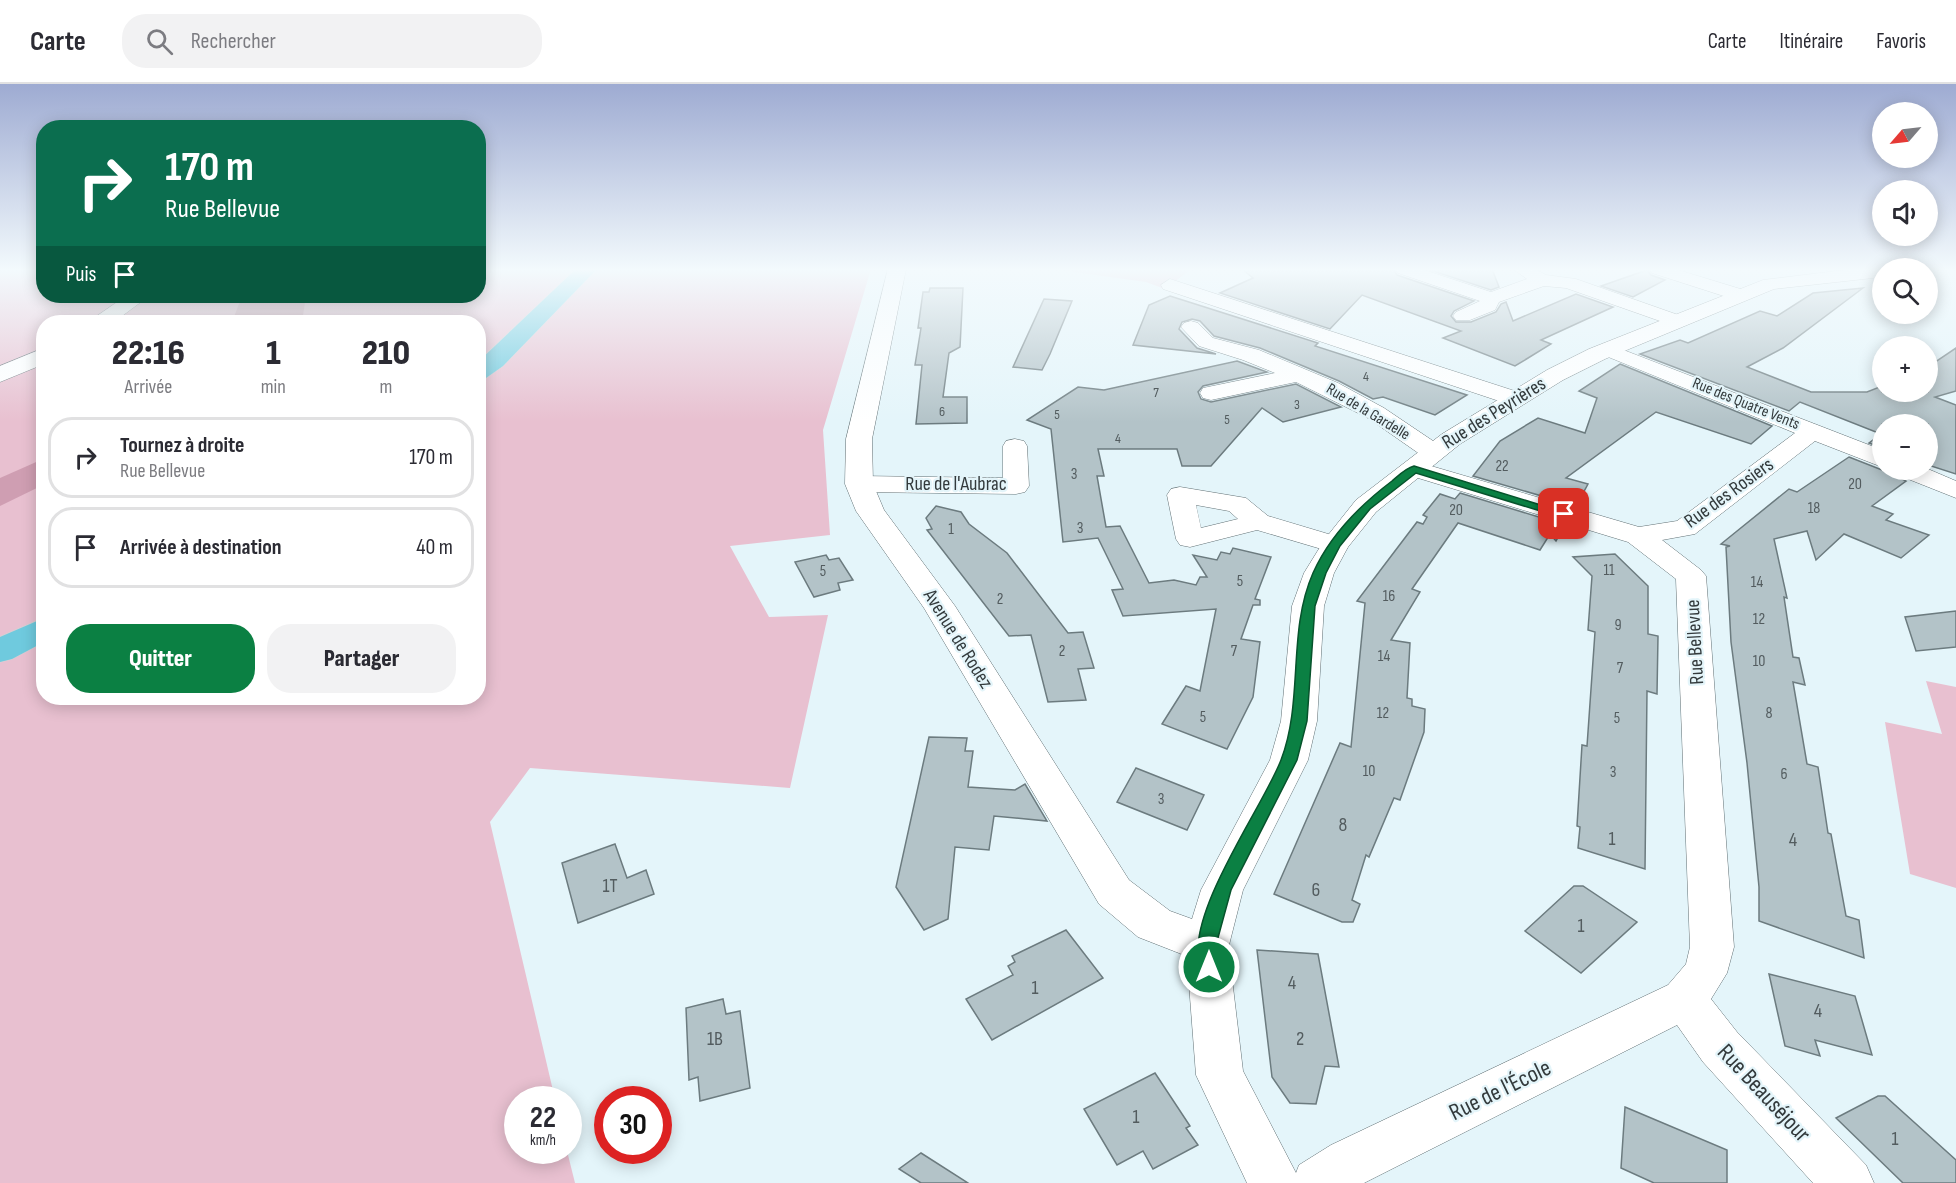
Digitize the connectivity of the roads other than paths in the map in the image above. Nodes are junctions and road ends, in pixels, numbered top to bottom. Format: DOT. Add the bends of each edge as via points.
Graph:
graph roads {
  1 [pos="513,320"];
  2 [pos="535,320"];
  3 [pos="886,320"];
  4 [pos="1277,320"];
  5 [pos="1677,321"];
  6 [pos="1191,327"];
  7 [pos="486,348"];
  8 [pos="1608,350"];
  9 [pos="36,359"];
  10 [pos="486,368"];
  11 [pos="1301,374"];
  12 [pos="0,375"];
  13 [pos="1211,393"];
  14 [pos="1516,399"];
  15 [pos="1812,432"];
  16 [pos="1015,446"];
  17 [pos="1872,455"];
  18 [pos="1423,461"];
  19 [pos="1932,480"];
  20 [pos="859,484"];
  21 [pos="1956,490"];
  22 [pos="1258,522"];
  23 [pos="1638,536"];
  24 [pos="1335,544"];
  25 [pos="36,614"];
  26 [pos="36,632"];
  27 [pos="0,633"];
  28 [pos="0,651"];
  29 [pos="1207,945"];
  30 [pos="1684,999"];
  31 [pos="1274,1183"];
  32 [pos="1317,1183"];
  33 [pos="1848,1183"];
  1 -- 7 [label="highway"];
  2 -- 10 [label="highway"];
  3 -- 20 [label="street, Avenue de Rodez" via="859,439"];
  4 -- 14 [label="street"];
  5 -- 8 [label="street, Rue des Peyrières"];
  6 -- 11 [label="street, Rue de la Gardelle" via="1206,342"];
  8 -- 14 [label="street, Rue des Peyrières"];
  8 -- 15 [label="street, Rue des Quatre Vents"];
  9 -- 12 [label="street"];
  11 -- 13 [label="street"];
  11 -- 18 [label="street, Rue de la Gardelle" via="1376,413"];
  14 -- 18 [label="street, Rue des Peyrières"];
  15 -- 17 [label="street, Rue des Quatre Vents"];
  15 -- 23 [label="street, Rue des Rosiers" via="1686,528"];
  16 -- 20 [label="street, Rue de l'Aubrac" via="1016,486"];
  18 -- 23 [label="street, Rue Bellevue"];
  18 -- 24 [label="street, Rue des Peyrières" via="1366,506"];
  19 -- 21 [label="street"];
  20 -- 29 [label="street, Avenue de Rodez" via="870,511 939,606 1114,892 1154,924"];
  22 -- 24 [label="street"];
  23 -- 30 [label="street, Rue Bellevue" via="1691,576 1712,947 1705,973"];
  24 -- 29 [label="street, Rue des Peyrières" via="1319,573 1308,606 1299,721 1289,760 1222,890"];
  25 -- 27 [label="highway"];
  26 -- 28 [label="highway"];
  29 -- 31 [label="street" via="1220,1075"];
  30 -- 32 [label="street, Rue de l'École" via="1349,1163"];
  30 -- 33 [label="street, Rue Beauséjour" via="1720,1047"];
}
